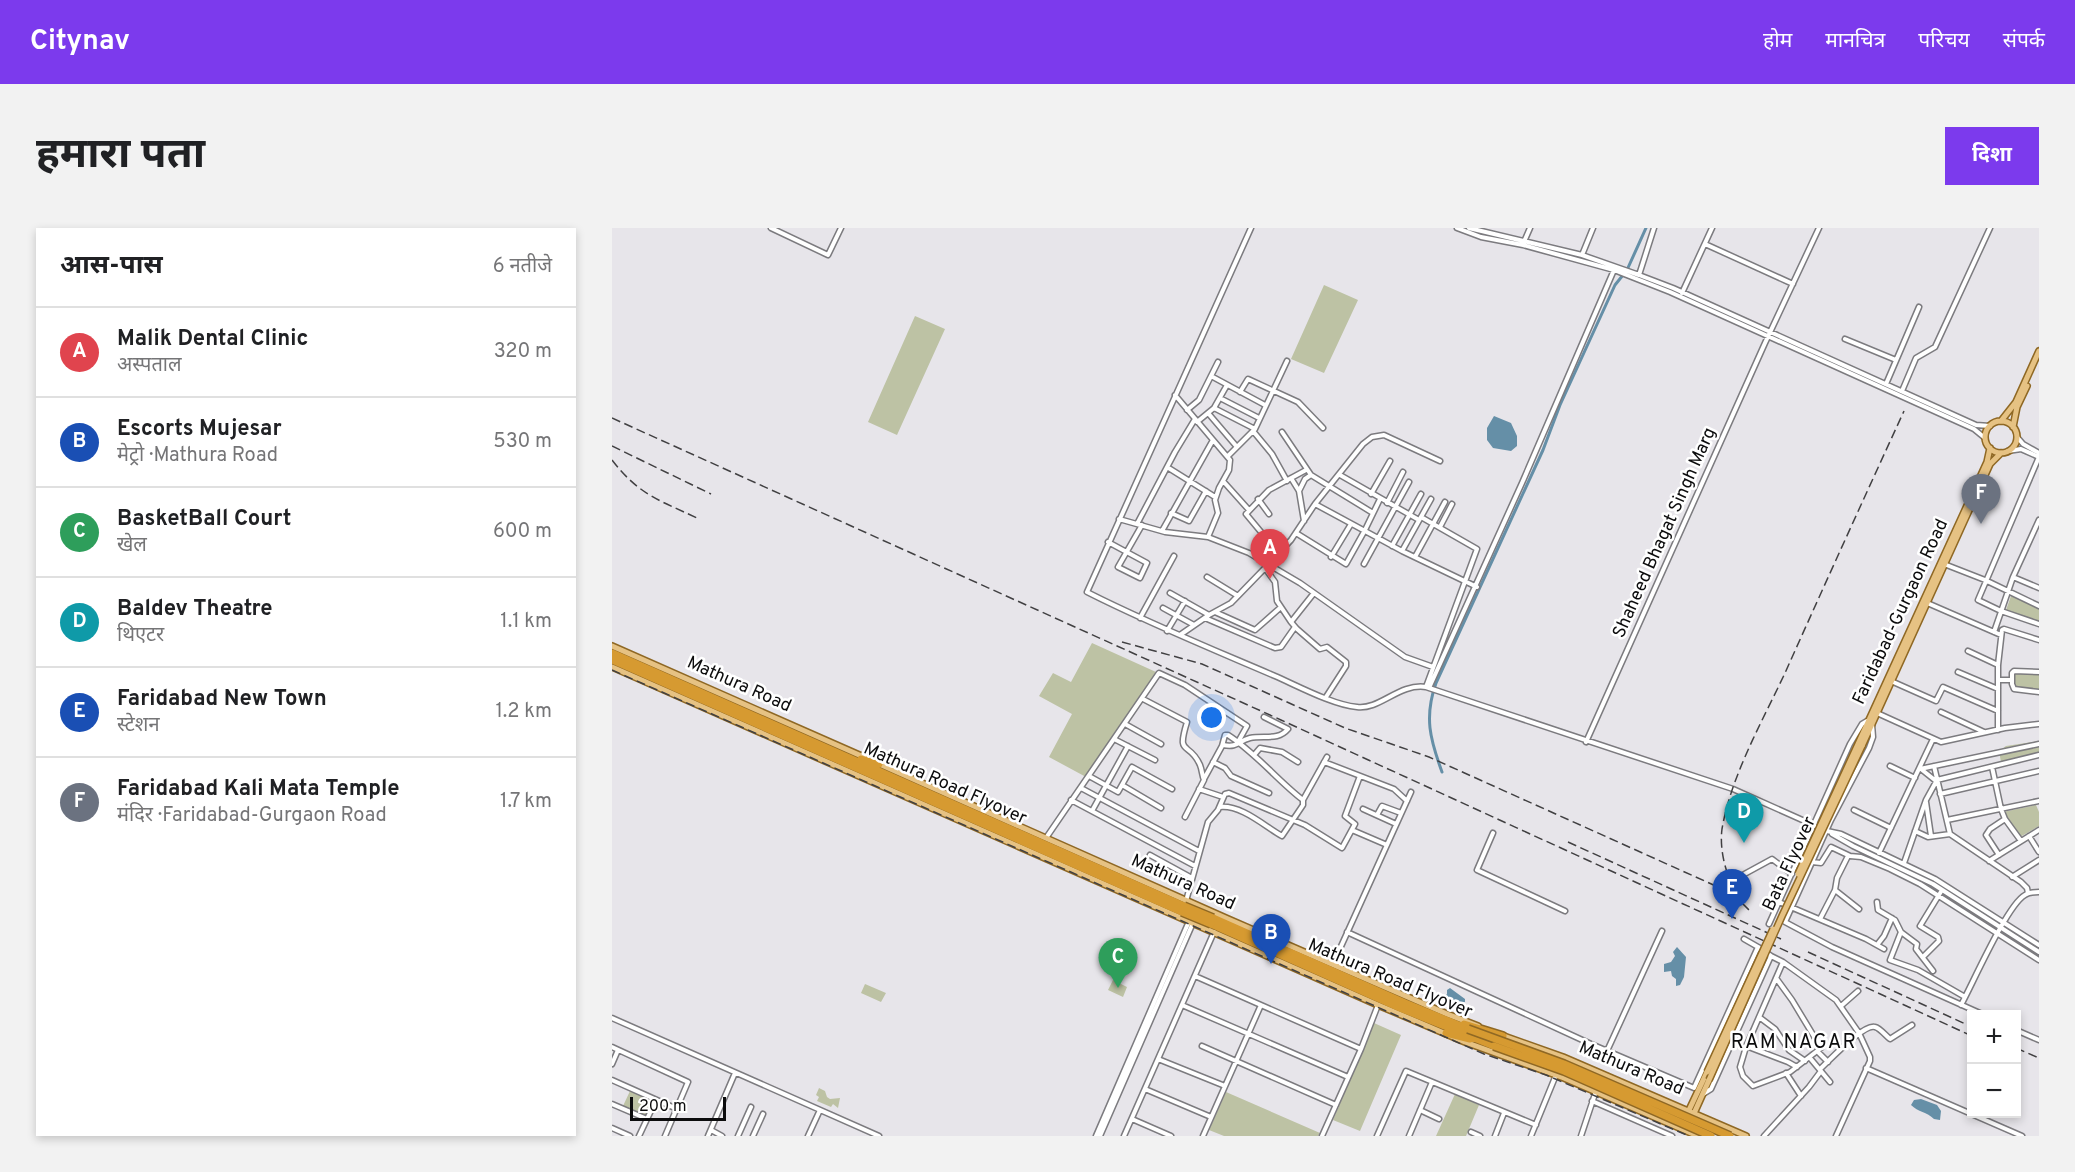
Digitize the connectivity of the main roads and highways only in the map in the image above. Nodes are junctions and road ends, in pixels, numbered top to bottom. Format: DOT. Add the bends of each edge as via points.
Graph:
graph roads {
  1 [pos="2039,351"];
  2 [pos="2039,360"];
  3 [pos="2001,421"];
  4 [pos="2013,427"];
  5 [pos="1990,448"];
  6 [pos="2001,453"];
  7 [pos="1925,602"];
  8 [pos="612,645"];
  9 [pos="612,653"];
  10 [pos="613,664"];
  11 [pos="1875,712"];
  12 [pos="844,755"];
  13 [pos="879,764"];
  14 [pos="1052,851"];
  15 [pos="1358,989"];
  16 [pos="1396,1011"];
  17 [pos="1449,1021"];
  18 [pos="1446,1034"];
  19 [pos="1503,1036"];
  20 [pos="1484,1041"];
  21 [pos="1707,1076"];
  22 [pos="1703,1094"];
  23 [pos="1694,1101"];
  24 [pos="1674,1103"];
  25 [pos="1681,1106"];
  26 [pos="1692,1111"];
  27 [pos="1702,1116"];
  28 [pos="1710,1120"];
  29 [pos="1665,1122"];
  30 [pos="1684,1130"];
  31 [pos="1700,1136"];
  32 [pos="1711,1136"];
  33 [pos="1730,1136"];
  34 [pos="1746,1136"];
  1 -- 3 [label="main road" via="2016,402"];
  2 -- 4 [label="main road"];
  3 -- 4 [label="main road"];
  3 -- 5 [label="main road" via="1990,426 1985,438"];
  4 -- 6 [label="main road" via="2016,443"];
  5 -- 6 [label="main road"];
  5 -- 7 [label="main road, Faridabad-Gurgaon Road"];
  6 -- 7 [label="main road, Faridabad-Gurgaon Road" via="1990,464"];
  7 -- 11 [label="main road, Faridabad-Gurgaon Road"];
  7 -- 11 [label="main road, Faridabad-Gurgaon Road"];
  8 -- 13 [label="main road, Mathura Road"];
  9 -- 12 [label="highway, Mathura Road"];
  10 -- 14 [label="highway, Mathura Road Flyover"];
  10 -- 16 [label="main road, Mathura Road"];
  11 -- 21 [label="main road, Bata Flyover, bridge"];
  12 -- 13 [label="highway"];
  12 -- 14 [label="highway, Mathura Road Flyover"];
  13 -- 19 [label="main road, Mathura Road"];
  14 -- 15 [label="highway, Mathura Road Flyover, bridge"];
  14 -- 17 [label="highway, Mathura Road Flyover, bridge"];
  15 -- 16 [label="highway"];
  15 -- 20 [label="highway"];
  16 -- 18 [label="main road, Mathura Road"];
  17 -- 19 [label="highway"];
  17 -- 33 [label="highway, Mathura Road Flyover, bridge" via="1564,1064"];
  18 -- 20 [label="highway"];
  18 -- 29 [label="main road, Mathura Road" via="1596,1091"];
  19 -- 24 [label="main road, Mathura Road"];
  20 -- 32 [label="highway, Mathura Road Flyover, bridge" via="1564,1071"];
  21 -- 22 [label="main road, Bata Flyover"];
  21 -- 23 [label="main road"];
  22 -- 26 [label="main road"];
  22 -- 27 [label="main road"];
  23 -- 25 [label="main road"];
  23 -- 26 [label="main road"];
  24 -- 25 [label="main road, Mathura Road"];
  24 -- 29 [label="main road" via="1675,1113"];
  25 -- 26 [label="main road, Mathura Road"];
  26 -- 27 [label="main road, Mathura Road"];
  26 -- 30 [label="main road"];
  27 -- 28 [label="main road, Mathura Road"];
  28 -- 31 [label="main road" via="1702,1124"];
  28 -- 34 [label="main road, Mathura Road"];
  29 -- 30 [label="main road, Mathura Road"];
  30 -- 31 [label="main road, Mathura Road"];
}
